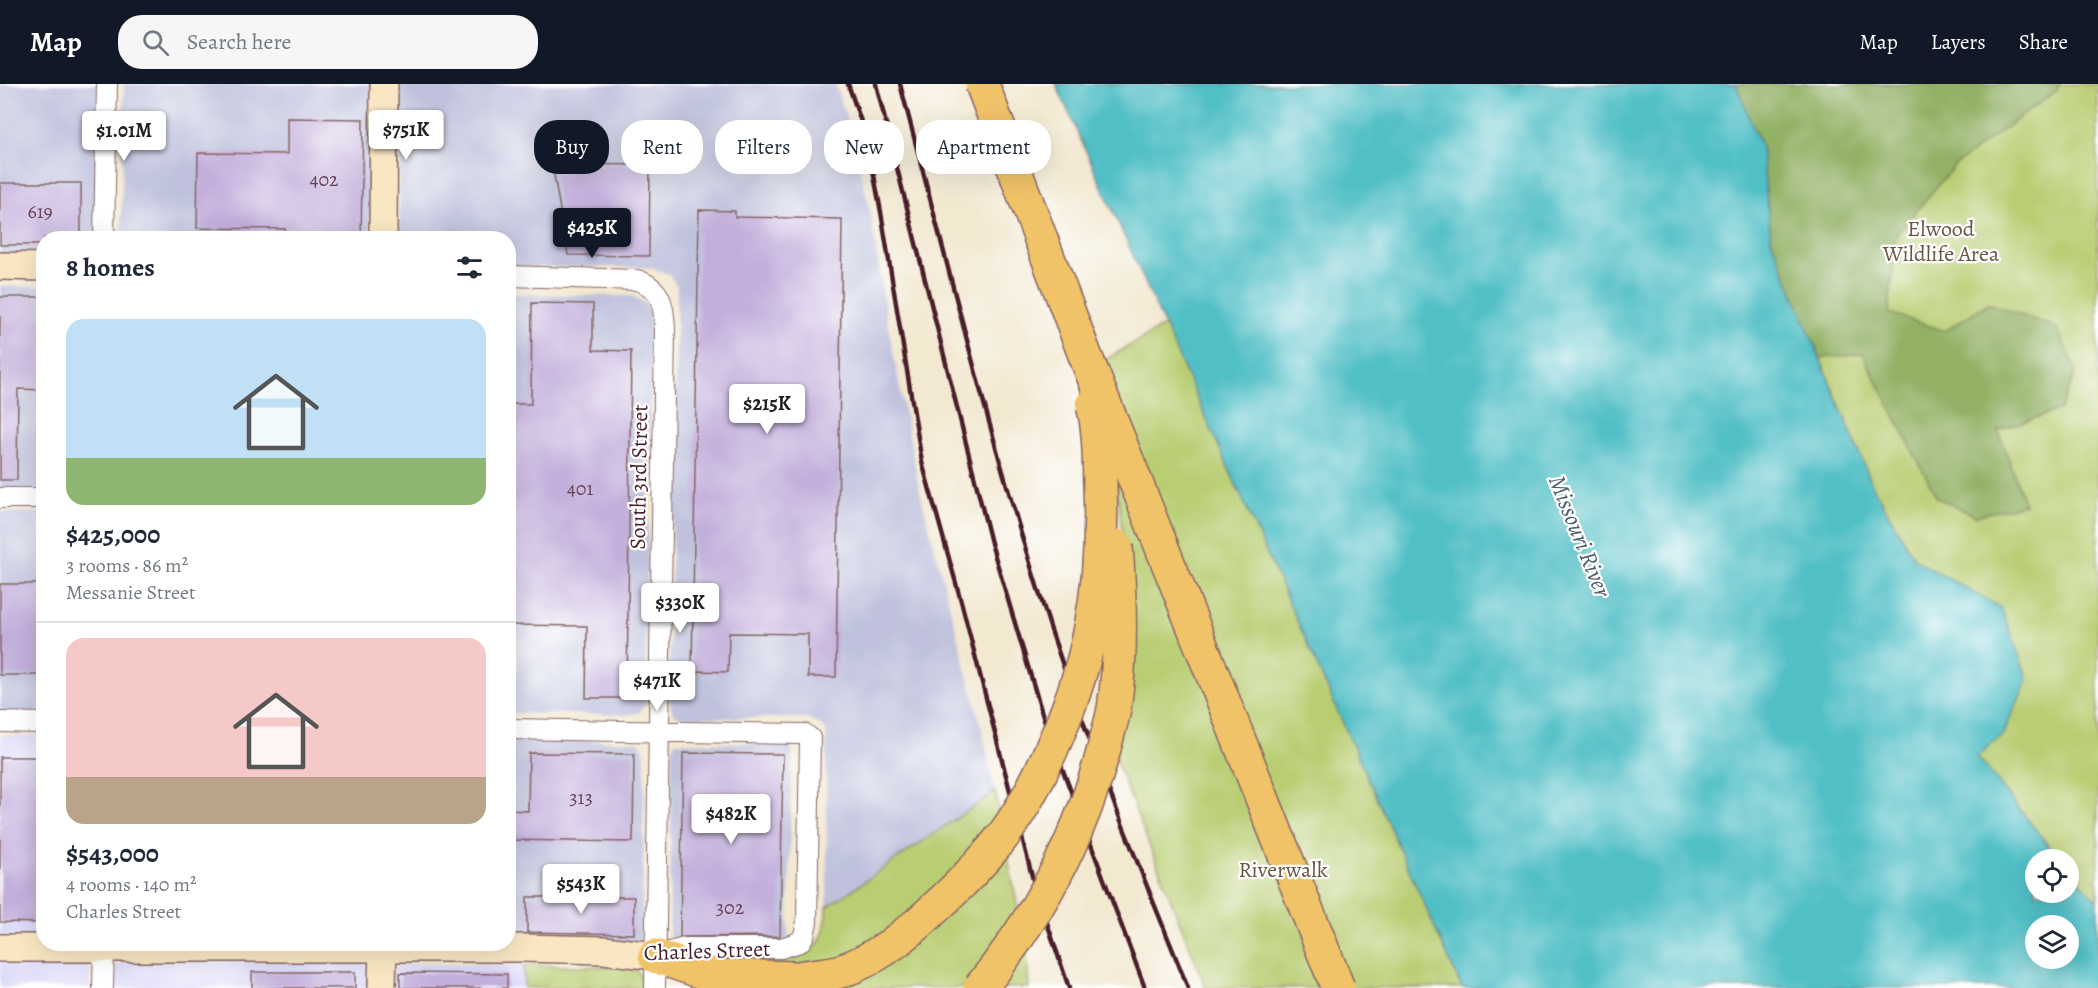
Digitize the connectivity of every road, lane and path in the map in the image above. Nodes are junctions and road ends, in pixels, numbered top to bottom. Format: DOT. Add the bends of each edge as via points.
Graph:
graph roads {
  1 [pos="107,84"];
  2 [pos="384,84"];
  3 [pos="981,84"];
  4 [pos="104,231"];
  5 [pos="383,231"];
  6 [pos="0,266"];
  7 [pos="36,267"];
  8 [pos="516,276"];
  9 [pos="1072,320"];
  10 [pos="1085,355"];
  11 [pos="1138,486"];
  12 [pos="0,498"];
  13 [pos="36,498"];
  14 [pos="0,722"];
  15 [pos="36,723"];
  16 [pos="516,729"];
  17 [pos="660,731"];
  18 [pos="36,947"];
  19 [pos="0,948"];
  20 [pos="516,948"];
  21 [pos="104,951"];
  22 [pos="382,951"];
  23 [pos="655,956"];
  24 [pos="703,982"];
  25 [pos="103,988"];
  26 [pos="382,988"];
  27 [pos="655,988"];
  28 [pos="980,988"];
  29 [pos="1338,988"];
  1 -- 4 [label="street"];
  2 -- 5 [label="main road"];
  3 -- 9 [label="highway, bridge"];
  3 -- 10 [label="highway, bridge"];
  6 -- 7 [label="main road"];
  8 -- 17 [label="street, South 3rd Street" via="621,278 645,283 662,299 665,323"];
  9 -- 11 [label="highway, bridge"];
  9 -- 24 [label="highway, bridge" via="1097,420 1099,565 1091,628 1078,675 1035,781 1003,835 978,866 915,927 881,950 844,970 800,978"];
  10 -- 11 [label="highway, bridge"];
  10 -- 28 [label="highway, bridge" via="1113,516 1119,592 1115,703 1089,800 1070,846 1031,920"];
  11 -- 29 [label="highway, bridge"];
  12 -- 13 [label="street"];
  14 -- 15 [label="street"];
  16 -- 17 [label="street"];
  17 -- 23 [label="street, South 3rd Street"];
  17 -- 23 [label="street, Charles Street" via="805,734 810,738 807,922 800,942 782,948 685,948"];
  18 -- 19 [label="main road, Charles Street"];
  20 -- 23 [label="main road, Charles Street" via="604,950"];
  21 -- 25 [label="street"];
  22 -- 26 [label="main road"];
  23 -- 24 [label="highway"];
  23 -- 27 [label="street, South 3rd Street"];
}
